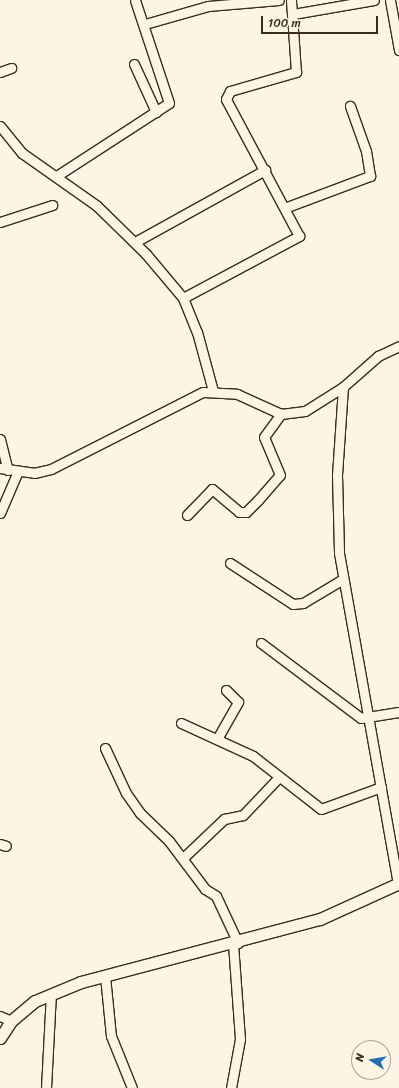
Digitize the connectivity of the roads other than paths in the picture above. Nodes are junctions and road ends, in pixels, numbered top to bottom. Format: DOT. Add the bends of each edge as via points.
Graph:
graph roads {
  1 [pos="135,0"];
  2 [pos="279,0"];
  3 [pos="291,0"];
  4 [pos="374,0"];
  5 [pos="390,0"];
  6 [pos="350,2"];
  7 [pos="293,14"];
  8 [pos="144,24"];
  9 [pos="399,50"];
  10 [pos="134,64"];
  11 [pos="11,68"];
  12 [pos="0,72"];
  13 [pos="350,106"];
  14 [pos="156,112"];
  15 [pos="1,129"];
  16 [pos="265,170"];
  17 [pos="58,175"];
  18 [pos="52,205"];
  19 [pos="287,207"];
  20 [pos="0,222"];
  21 [pos="135,242"];
  22 [pos="183,298"];
  23 [pos="399,346"];
  24 [pos="344,387"];
  25 [pos="213,391"];
  26 [pos="282,414"];
  27 [pos="0,439"];
  28 [pos="4,469"];
  29 [pos="18,471"];
  30 [pos="0,513"];
  31 [pos="187,515"];
  32 [pos="230,563"];
  33 [pos="343,579"];
  34 [pos="261,643"];
  35 [pos="226,690"];
  36 [pos="399,712"];
  37 [pos="369,718"];
  38 [pos="181,723"];
  39 [pos="217,739"];
  40 [pos="105,748"];
  41 [pos="279,777"];
  42 [pos="380,787"];
  43 [pos="183,858"];
  44 [pos="398,883"];
  45 [pos="236,944"];
  46 [pos="105,976"];
  47 [pos="51,994"];
  48 [pos="0,1016"];
  49 [pos="11,1021"];
  50 [pos="0,1038"];
  51 [pos="46,1088"];
  52 [pos="132,1088"];
  53 [pos="231,1088"];
  1 -- 8 [label="street"];
  2 -- 8 [label="street" via="208,6"];
  3 -- 7 [label="street"];
  4 -- 6 [label="street"];
  5 -- 9 [label="street"];
  6 -- 7 [label="street"];
  7 -- 16 [label="street" via="298,65 294,74 230,91 226,96"];
  8 -- 14 [label="street" via="170,97 169,103"];
  10 -- 14 [label="street"];
  11 -- 12 [label="street"];
  13 -- 19 [label="street" via="366,151 370,176"];
  14 -- 17 [label="street"];
  15 -- 17 [label="street" via="22,153"];
  16 -- 19 [label="street"];
  16 -- 21 [label="street"];
  17 -- 21 [label="street"];
  18 -- 20 [label="street"];
  19 -- 22 [label="street" via="299,230 297,238"];
  21 -- 22 [label="street"];
  22 -- 25 [label="street" via="197,332"];
  23 -- 24 [label="street" via="366,365"];
  24 -- 26 [label="street" via="305,411"];
  24 -- 33 [label="street" via="336,475"];
  25 -- 26 [label="street" via="237,394"];
  25 -- 29 [label="street" via="190,397 51,469"];
  26 -- 31 [label="street" via="264,437 280,475 250,509 239,512 212,489"];
  27 -- 28 [label="street"];
  28 -- 29 [label="street"];
  29 -- 30 [label="street"];
  32 -- 33 [label="street" via="293,604 303,603"];
  33 -- 37 [label="street"];
  34 -- 37 [label="street" via="360,718"];
  35 -- 39 [label="street" via="238,702"];
  36 -- 37 [label="street"];
  37 -- 42 [label="street"];
  38 -- 39 [label="street"];
  39 -- 41 [label="street" via="253,756"];
  40 -- 43 [label="street" via="136,808"];
  41 -- 42 [label="street" via="306,800 324,810"];
  41 -- 43 [label="street" via="243,815 224,819"];
  42 -- 44 [label="street"];
  43 -- 45 [label="street" via="205,889 216,896"];
  44 -- 45 [label="street" via="320,919"];
  45 -- 46 [label="street"];
  45 -- 53 [label="street" via="240,1039"];
  46 -- 47 [label="street"];
  46 -- 52 [label="street" via="111,1036"];
  47 -- 49 [label="street" via="35,1001"];
  47 -- 51 [label="street"];
  48 -- 49 [label="street"];
  49 -- 50 [label="street"];
}
